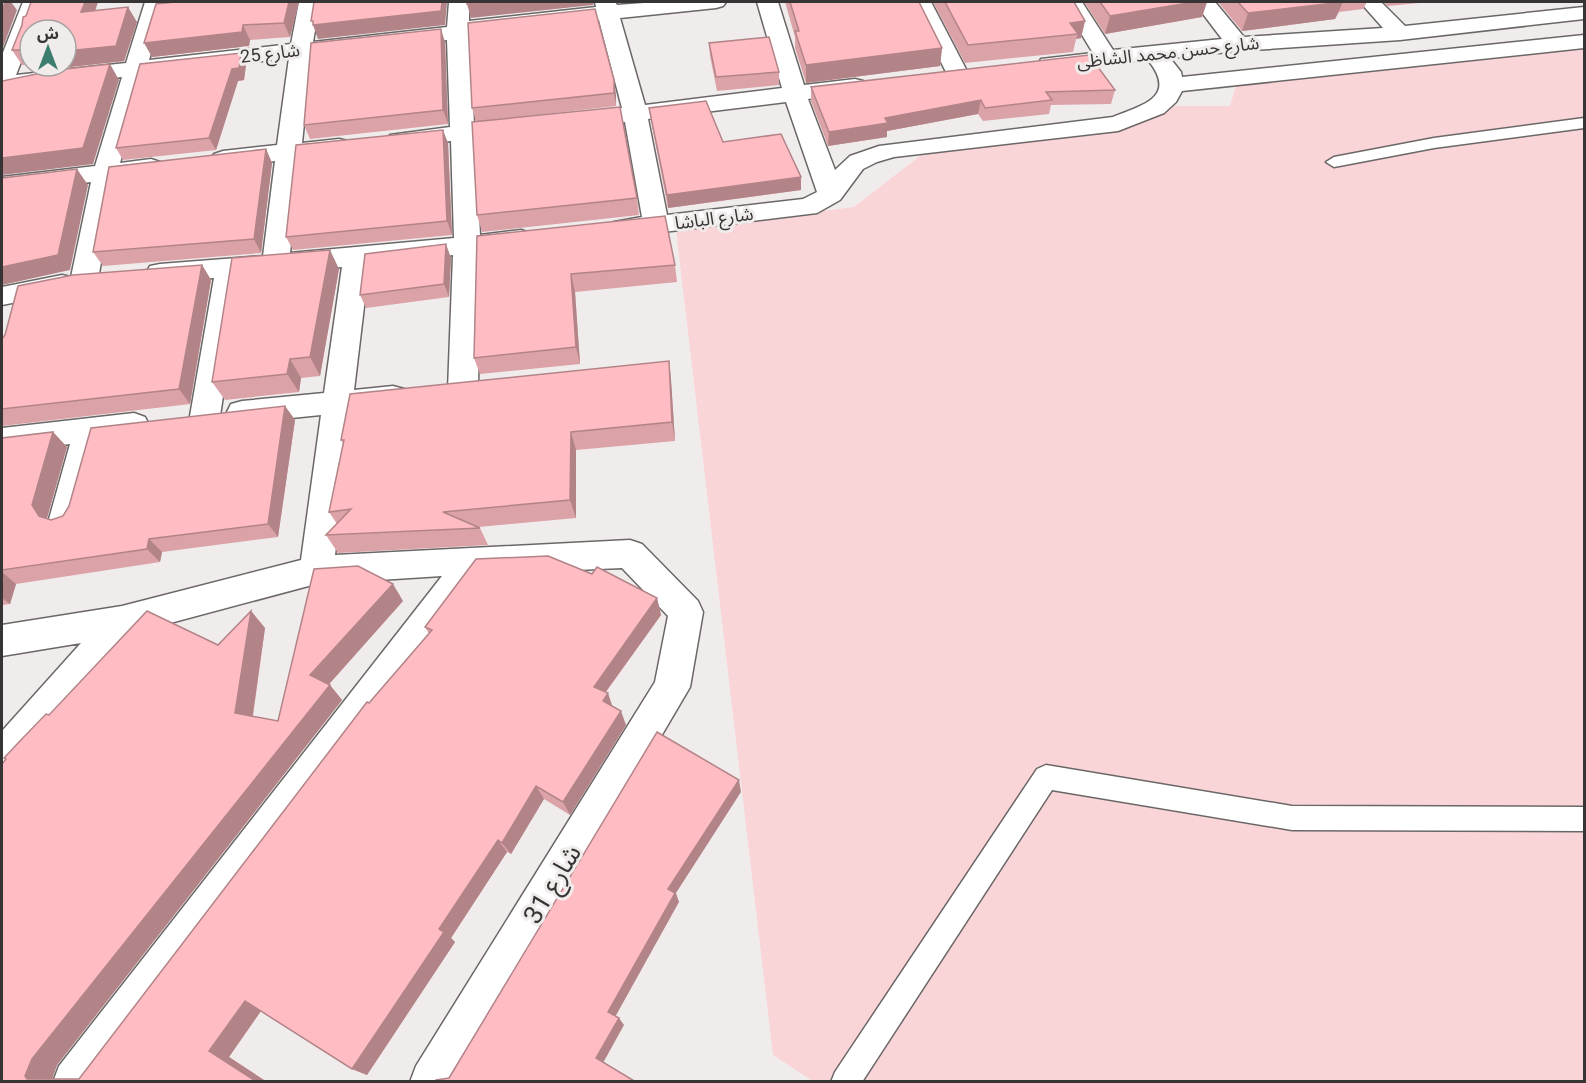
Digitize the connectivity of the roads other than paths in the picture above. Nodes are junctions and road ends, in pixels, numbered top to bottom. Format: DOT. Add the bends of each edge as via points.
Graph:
graph roads {
  1 [pos="9,2"];
  2 [pos="16,2"];
  3 [pos="33,2"];
  4 [pos="155,2"];
  5 [pos="309,2"];
  6 [pos="459,2"];
  7 [pos="716,2"];
  8 [pos="768,2"];
  9 [pos="921,2"];
  10 [pos="1072,2"];
  11 [pos="1204,2"];
  12 [pos="1370,2"];
  13 [pos="1520,2"];
  14 [pos="606,7"];
  15 [pos="1584,13"];
  16 [pos="1538,18"];
  17 [pos="458,32"];
  18 [pos="1400,33"];
  19 [pos="1584,42"];
  20 [pos="1238,44"];
  21 [pos="301,49"];
  22 [pos="1154,53"];
  23 [pos="1107,58"];
  24 [pos="1026,66"];
  25 [pos="134,71"];
  26 [pos="957,74"];
  27 [pos="2,84"];
  28 [pos="876,84"];
  29 [pos="1172,85"];
  30 [pos="795,94"];
  31 [pos="635,113"];
  32 [pos="1584,123"];
  33 [pos="463,134"];
  34 [pos="288,151"];
  35 [pos="1334,162"];
  36 [pos="105,173"];
  37 [pos="2,185"];
  38 [pos="831,194"];
  39 [pos="656,225"];
  40 [pos="597,231"];
  41 [pos="549,236"];
  42 [pos="467,245"];
  43 [pos="357,257"];
  44 [pos="275,264"];
  45 [pos="229,267"];
  46 [pos="140,275"];
  47 [pos="10,301"];
  48 [pos="338,402"];
  49 [pos="182,419"];
  50 [pos="89,430"];
  51 [pos="2,441"];
  52 [pos="64,519"];
  53 [pos="474,560"];
  54 [pos="316,570"];
  55 [pos="122,621"];
  56 [pos="2,640"];
  57 [pos="2,758"];
  58 [pos="1584,819"];
  59 [pos="75,1082"];
  60 [pos="432,1082"];
  61 [pos="845,1082"];
  1 -- 2 [label="street"];
  3 -- 27 [label="street"];
  4 -- 25 [label="street"];
  5 -- 21 [label="street"];
  6 -- 17 [label="street"];
  7 -- 14 [label="street, شارع 25"];
  8 -- 30 [label="street"];
  9 -- 26 [label="street"];
  10 -- 23 [label="street"];
  11 -- 20 [label="street"];
  12 -- 18 [label="street"];
  13 -- 16 [label="street"];
  14 -- 17 [label="street, شارع 25" via="474,26"];
  14 -- 31 [label="street"];
  15 -- 16 [label="street, شارع حسن محمد الشاظى"];
  16 -- 18 [label="street, شارع حسن محمد الشاظى"];
  17 -- 21 [label="street, شارع 25"];
  17 -- 33 [label="street"];
  18 -- 20 [label="street, شارع حسن محمد الشاظى"];
  19 -- 29 [label="street, شارع حسن محمد الشاظى"];
  20 -- 22 [label="street, شارع حسن محمد الشاظى"];
  21 -- 25 [label="street, شارع 25"];
  21 -- 34 [label="street"];
  22 -- 23 [label="street, شارع حسن محمد الشاظى"];
  22 -- 29 [label="street" via="1170,72"];
  23 -- 24 [label="street, شارع حسن محمد الشاظى"];
  25 -- 27 [label="street, شارع 25"];
  25 -- 36 [label="street"];
  28 -- 30 [label="street"];
  29 -- 38 [label="street, شارع الباشا" via="1168,98 1156,108 1118,124 873,155 855,163 842,175"];
  30 -- 31 [label="street"];
  30 -- 38 [label="street"];
  31 -- 33 [label="street"];
  31 -- 39 [label="street"];
  32 -- 35 [label="lane" via="1434,143"];
  33 -- 34 [label="street"];
  33 -- 42 [label="street"];
  34 -- 36 [label="street"];
  34 -- 44 [label="street"];
  36 -- 37 [label="street"];
  36 -- 47 [label="street" via="95,279"];
  38 -- 39 [label="street, شارع الباشا" via="808,207"];
  39 -- 40 [label="street, شارع الباشا"];
  41 -- 42 [label="street"];
  42 -- 43 [label="street"];
  42 -- 48 [label="street" via="451,391"];
  43 -- 44 [label="street"];
  43 -- 48 [label="street"];
  44 -- 45 [label="street"];
  45 -- 46 [label="street"];
  45 -- 49 [label="street"];
  48 -- 49 [label="street"];
  48 -- 54 [label="street"];
  49 -- 50 [label="street"];
  50 -- 51 [label="street"];
  50 -- 52 [label="street"];
  53 -- 54 [label="street"];
  53 -- 59 [label="street"];
  53 -- 60 [label="street, شارع 31" via="630,554 686,612 672,687"];
  54 -- 55 [label="street"];
  55 -- 56 [label="street"];
  55 -- 57 [label="street"];
  58 -- 61 [label="lane" via="1293,818 1046,777"];
}
